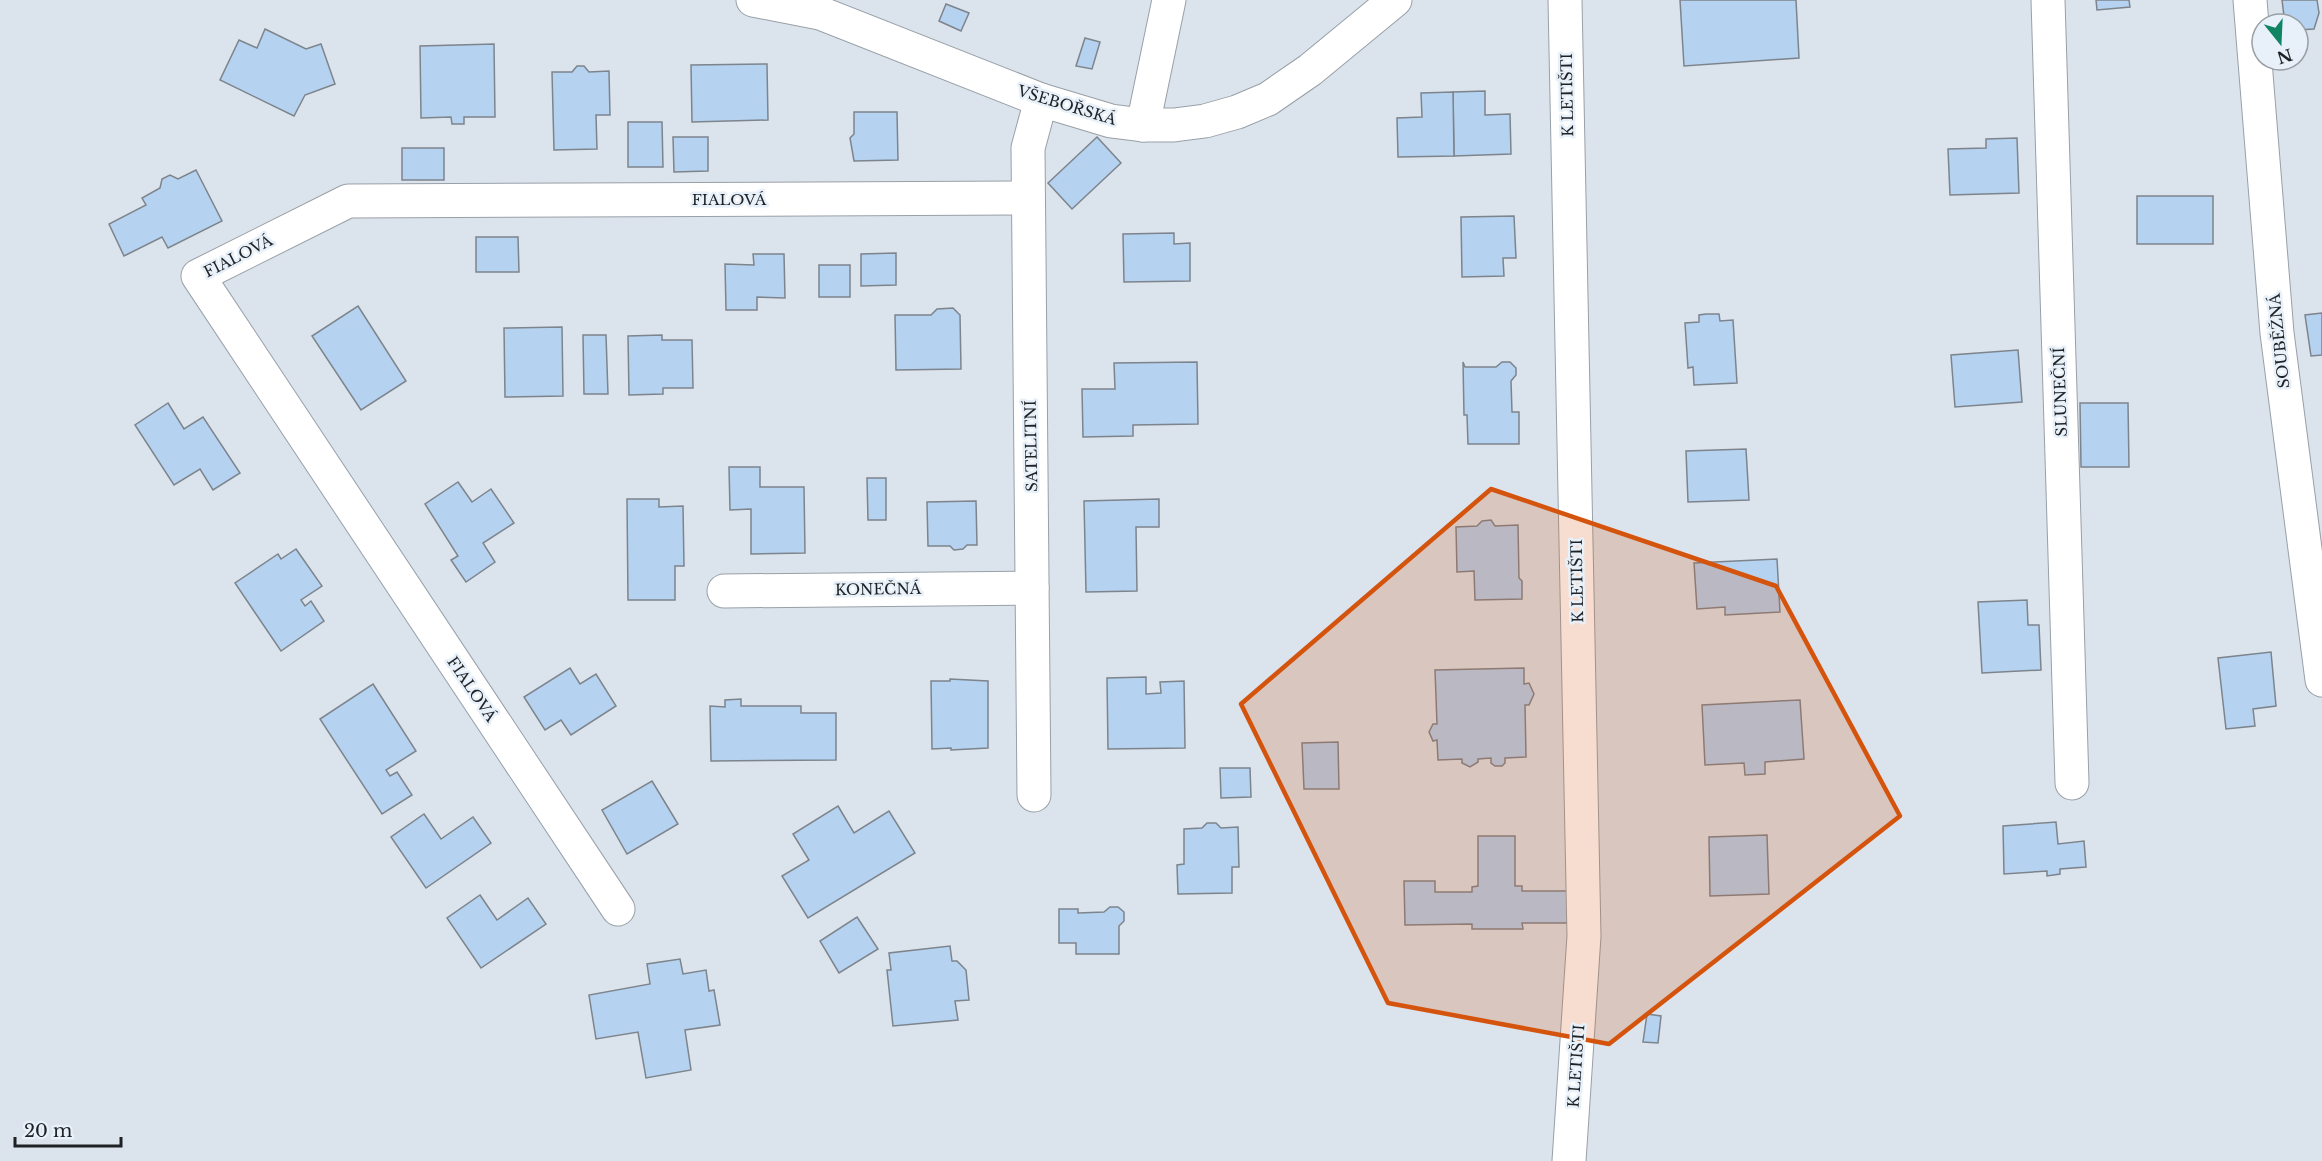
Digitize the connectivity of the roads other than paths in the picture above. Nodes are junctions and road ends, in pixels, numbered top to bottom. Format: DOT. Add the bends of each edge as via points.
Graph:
graph roads {
  1 [pos="753,0"];
  2 [pos="1169,0"];
  3 [pos="1395,0"];
  4 [pos="1565,0"];
  5 [pos="2048,0"];
  6 [pos="2250,0"];
  7 [pos="1041,100"];
  8 [pos="1143,125"];
  9 [pos="1028,198"];
  10 [pos="1032,588"];
  11 [pos="724,591"];
  12 [pos="2322,680"];
  13 [pos="2072,783"];
  14 [pos="1034,795"];
  15 [pos="618,909"];
  16 [pos="1569,1161"];
  1 -- 7 [label="street, VŠEBOŘSKÁ" via="820,13"];
  2 -- 8 [label="street"];
  3 -- 8 [label="street, VŠEBOŘSKÁ" via="1268,99 1205,121"];
  4 -- 16 [label="street, K LETIŠTI" via="1584,936"];
  5 -- 13 [label="street, SLUNEČNÍ"];
  6 -- 12 [label="street, SOUBĚŽNÁ" via="2277,333"];
  7 -- 8 [label="street, VŠEBOŘSKÁ" via="1111,121"];
  7 -- 9 [label="street, SATELITNÍ" via="1028,148"];
  9 -- 10 [label="street, SATELITNÍ"];
  9 -- 15 [label="street, FIALOVÁ" via="348,201 198,276"];
  10 -- 11 [label="street, KONEČNÁ"];
  10 -- 14 [label="street, SATELITNÍ"];
}
